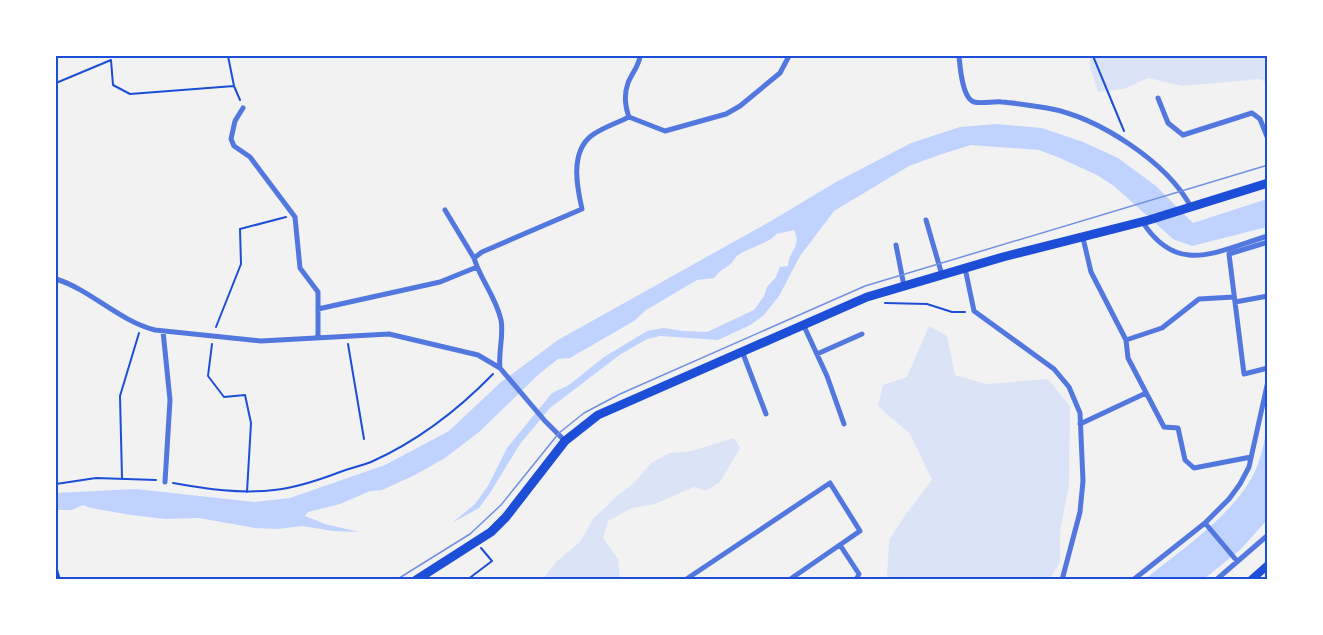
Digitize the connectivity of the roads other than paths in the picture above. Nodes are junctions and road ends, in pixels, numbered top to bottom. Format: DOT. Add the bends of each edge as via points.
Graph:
graph roads {
  1 [pos="640,56"];
  2 [pos="789,56"];
  3 [pos="959,56"];
  4 [pos="1158,98"];
  5 [pos="243,108"];
  6 [pos="629,117"];
  7 [pos="1268,139"];
  8 [pos="1268,183"];
  9 [pos="1187,208"];
  10 [pos="445,210"];
  11 [pos="926,220"];
  12 [pos="1146,220"];
  13 [pos="1268,236"];
  14 [pos="1083,238"];
  15 [pos="1268,242"];
  16 [pos="896,245"];
  17 [pos="474,258"];
  18 [pos="477,267"];
  19 [pos="964,268"];
  20 [pos="942,275"];
  21 [pos="56,279"];
  22 [pos="904,286"];
  23 [pos="1268,296"];
  24 [pos="1235,300"];
  25 [pos="318,309"];
  26 [pos="803,324"];
  27 [pos="163,331"];
  28 [pos="862,334"];
  29 [pos="318,337"];
  30 [pos="1126,340"];
  31 [pos="742,351"];
  32 [pos="817,354"];
  33 [pos="500,368"];
  34 [pos="1268,368"];
  35 [pos="1268,381"];
  36 [pos="1146,393"];
  37 [pos="766,414"];
  38 [pos="1080,423"];
  39 [pos="844,424"];
  40 [pos="565,441"];
  41 [pos="1251,457"];
  42 [pos="165,482"];
  43 [pos="1206,525"];
  44 [pos="1268,535"];
  45 [pos="840,545"];
  46 [pos="1235,559"];
  47 [pos="1268,565"];
  48 [pos="416,579"];
  49 [pos="685,579"];
  50 [pos="789,579"];
  51 [pos="856,579"];
  52 [pos="1062,579"];
  53 [pos="1133,579"];
  54 [pos="1216,579"];
  55 [pos="1251,579"];
  1 -- 6 [label="street" via="628,84 625,106"];
  2 -- 6 [label="street" via="780,73 726,114 665,131"];
  3 -- 9 [label="street" via="962,82 974,102 1050,109 1115,134 1140,150 1181,191"];
  4 -- 7 [label="street" via="1168,123 1183,135 1252,113 1260,119"];
  5 -- 25 [label="street" via="231,139 234,146 250,157 295,217 300,268 318,292"];
  6 -- 17 [label="street" via="590,137 582,148 577,166 582,209"];
  8 -- 9 [label="highway"];
  9 -- 12 [label="highway"];
  10 -- 17 [label="street"];
  11 -- 20 [label="street"];
  12 -- 13 [label="street" via="1154,238 1183,256 1196,257"];
  12 -- 14 [label="highway"];
  14 -- 19 [label="highway"];
  14 -- 30 [label="street" via="1091,272"];
  15 -- 24 [label="street" via="1229,254"];
  16 -- 22 [label="street"];
  17 -- 18 [label="street"];
  18 -- 25 [label="street" via="440,282"];
  18 -- 33 [label="street" via="501,320"];
  19 -- 20 [label="highway"];
  19 -- 38 [label="street" via="974,311 1054,369 1069,387"];
  20 -- 22 [label="highway"];
  21 -- 27 [label="street" via="141,326"];
  22 -- 26 [label="highway"];
  23 -- 24 [label="street"];
  24 -- 30 [label="street" via="1199,299 1162,328"];
  24 -- 34 [label="street" via="1244,374"];
  25 -- 29 [label="street"];
  26 -- 31 [label="highway"];
  26 -- 32 [label="street"];
  27 -- 29 [label="street" via="261,340"];
  27 -- 42 [label="street" via="170,400"];
  28 -- 32 [label="street"];
  29 -- 33 [label="street" via="388,334 478,355"];
  30 -- 36 [label="street" via="1128,358"];
  31 -- 37 [label="street"];
  31 -- 40 [label="highway" via="598,415"];
  32 -- 39 [label="street"];
  33 -- 40 [label="street"];
  35 -- 41 [label="street"];
  36 -- 38 [label="street"];
  36 -- 41 [label="street" via="1164,427 1178,428 1185,460 1194,468"];
  38 -- 52 [label="street" via="1080,512"];
  40 -- 48 [label="highway" via="506,517 477,542"];
  41 -- 43 [label="street" via="1240,484"];
  43 -- 46 [label="street"];
  43 -- 53 [label="street"];
  44 -- 46 [label="street"];
  45 -- 49 [label="street" via="860,531 830,483"];
  45 -- 50 [label="street"];
  45 -- 51 [label="street" via="858,573"];
  46 -- 54 [label="street"];
  47 -- 55 [label="main road"];
}
